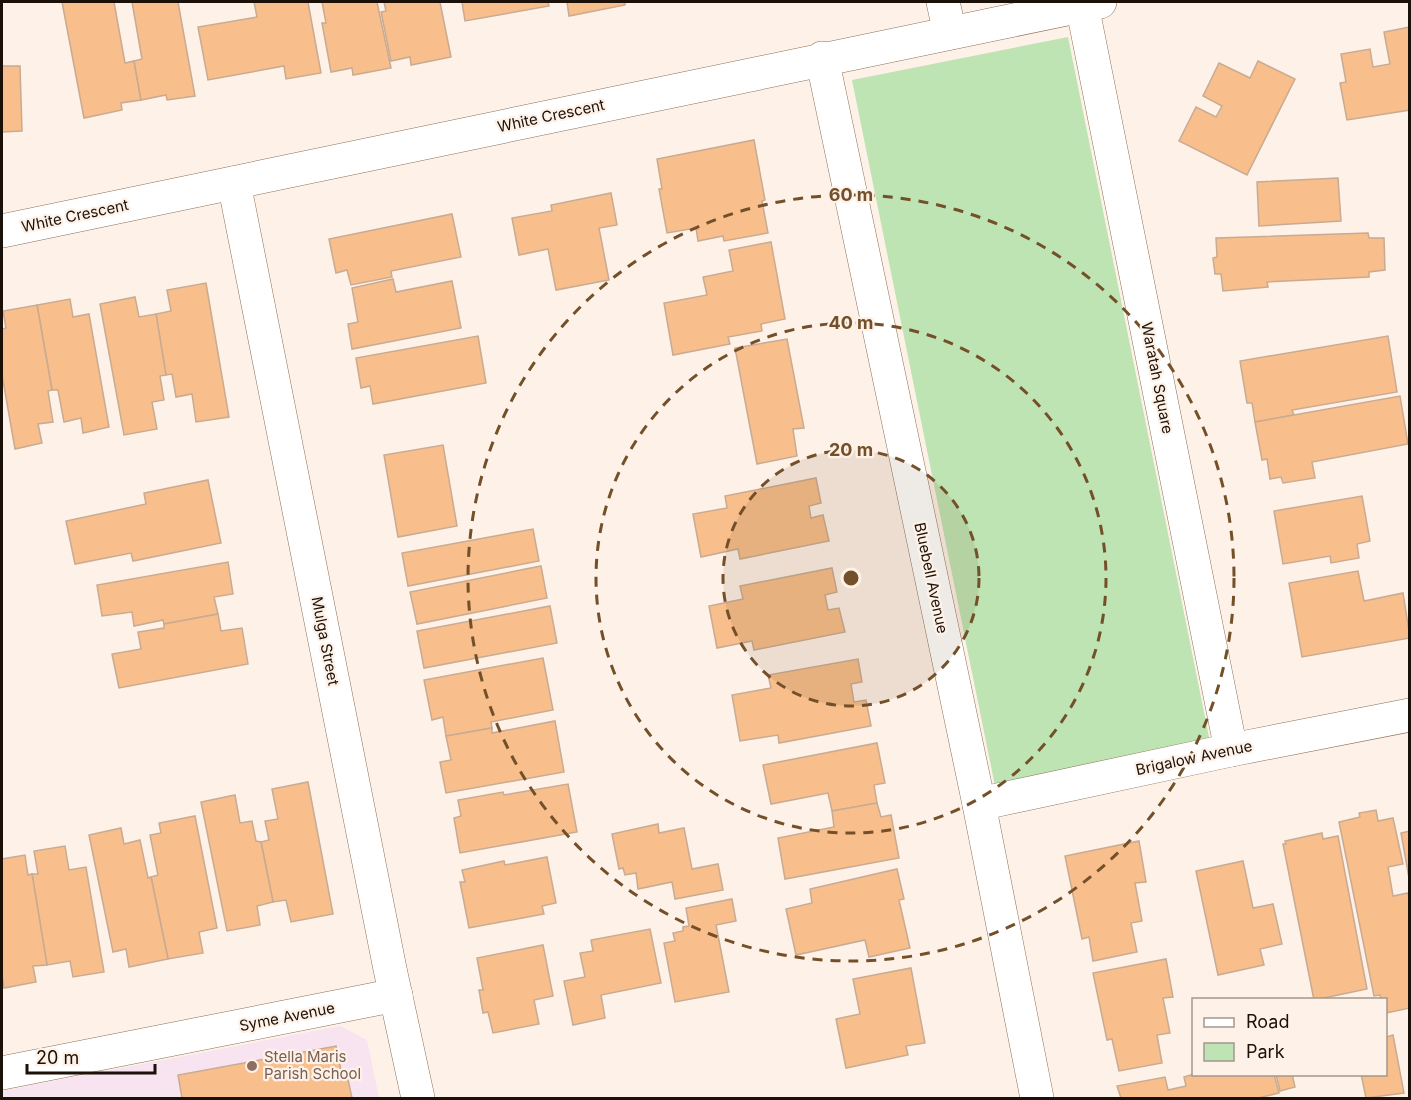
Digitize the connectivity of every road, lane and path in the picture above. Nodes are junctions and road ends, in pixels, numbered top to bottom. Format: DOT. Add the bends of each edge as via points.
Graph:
graph roads {
  1 [pos="1091,3"];
  2 [pos="946,17"];
  3 [pos="822,58"];
  4 [pos="234,183"];
  5 [pos="2,231"];
  6 [pos="1410,715"];
  7 [pos="1231,750"];
  8 [pos="979,804"];
  9 [pos="396,995"];
  10 [pos="2,1073"];
  11 [pos="418,1098"];
  12 [pos="1037,1098"];
  1 -- 2 [label="street, White Crescent"];
  1 -- 7 [label="street, Waratah Square"];
  2 -- 3 [label="street, White Crescent"];
  3 -- 4 [label="street, White Crescent"];
  3 -- 8 [label="street, Bluebell Avenue"];
  4 -- 5 [label="street, White Crescent"];
  4 -- 9 [label="street, Mulga Street"];
  6 -- 7 [label="street, Brigalow Avenue"];
  7 -- 8 [label="street, Brigalow Avenue"];
  8 -- 12 [label="street, Bluebell Avenue"];
  9 -- 10 [label="street, Syme Avenue"];
  9 -- 11 [label="street, Mulga Street"];
}
